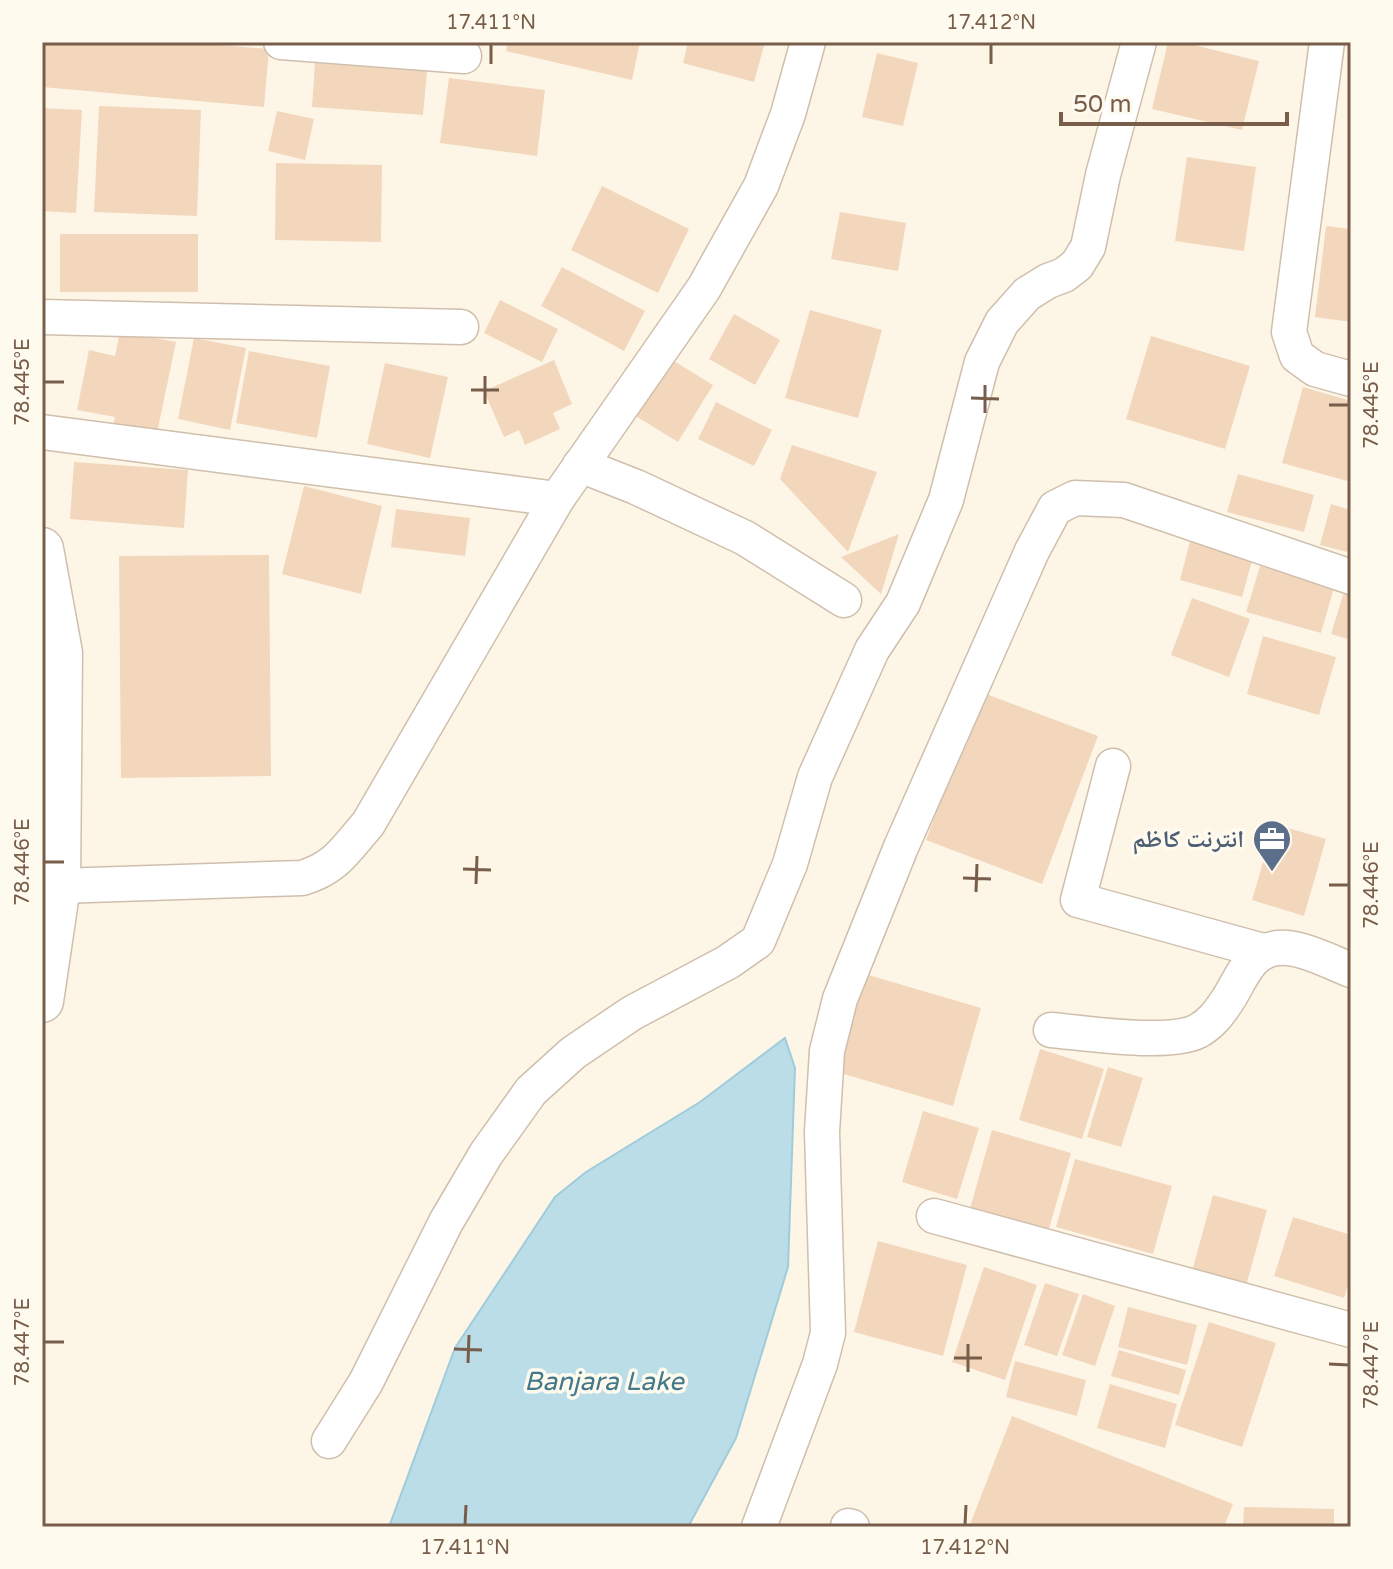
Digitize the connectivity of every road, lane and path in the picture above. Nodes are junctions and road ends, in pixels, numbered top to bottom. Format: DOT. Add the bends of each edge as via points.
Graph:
graph roads {
  1 [pos="281,42"];
  2 [pos="808,42"];
  3 [pos="1139,42"];
  4 [pos="1327,42"];
  5 [pos="464,56"];
  6 [pos="42,317"];
  7 [pos="461,327"];
  8 [pos="1351,379"];
  9 [pos="42,432"];
  10 [pos="580,465"];
  11 [pos="557,499"];
  12 [pos="42,549"];
  13 [pos="1351,577"];
  14 [pos="844,600"];
  15 [pos="1113,766"];
  16 [pos="59,886"];
  17 [pos="1263,951"];
  18 [pos="1351,970"];
  19 [pos="42,1001"];
  20 [pos="1051,1030"];
  21 [pos="934,1216"];
  22 [pos="1351,1330"];
  23 [pos="329,1441"];
  24 [pos="759,1527"];
  1 -- 5 [label="street"];
  2 -- 10 [label="street" via="761,186 704,288"];
  3 -- 23 [label="street" via="1088,247 1077,265 1027,294 1002,322 982,362 946,500 903,603 872,650 815,777 790,864 758,941 632,1013 573,1053 531,1091 446,1222 366,1382"];
  4 -- 8 [label="street" via="1289,332 1297,356 1315,369"];
  6 -- 7 [label="street"];
  9 -- 11 [label="street"];
  10 -- 11 [label="street"];
  10 -- 14 [label="street" via="745,538"];
  11 -- 16 [label="street" via="368,824 324,872 302,878"];
  12 -- 16 [label="street" via="61,653"];
  13 -- 24 [label="street" via="1124,500 1075,498 1055,508 901,847 840,999 827,1051 822,1132 828,1333"];
  15 -- 17 [label="street" via="1078,900"];
  16 -- 19 [label="street"];
  17 -- 18 [label="street" via="1294,948"];
  17 -- 20 [label="street" via="1251,961 1216,1019 1195,1032 1170,1037"];
  21 -- 22 [label="street"];
}
